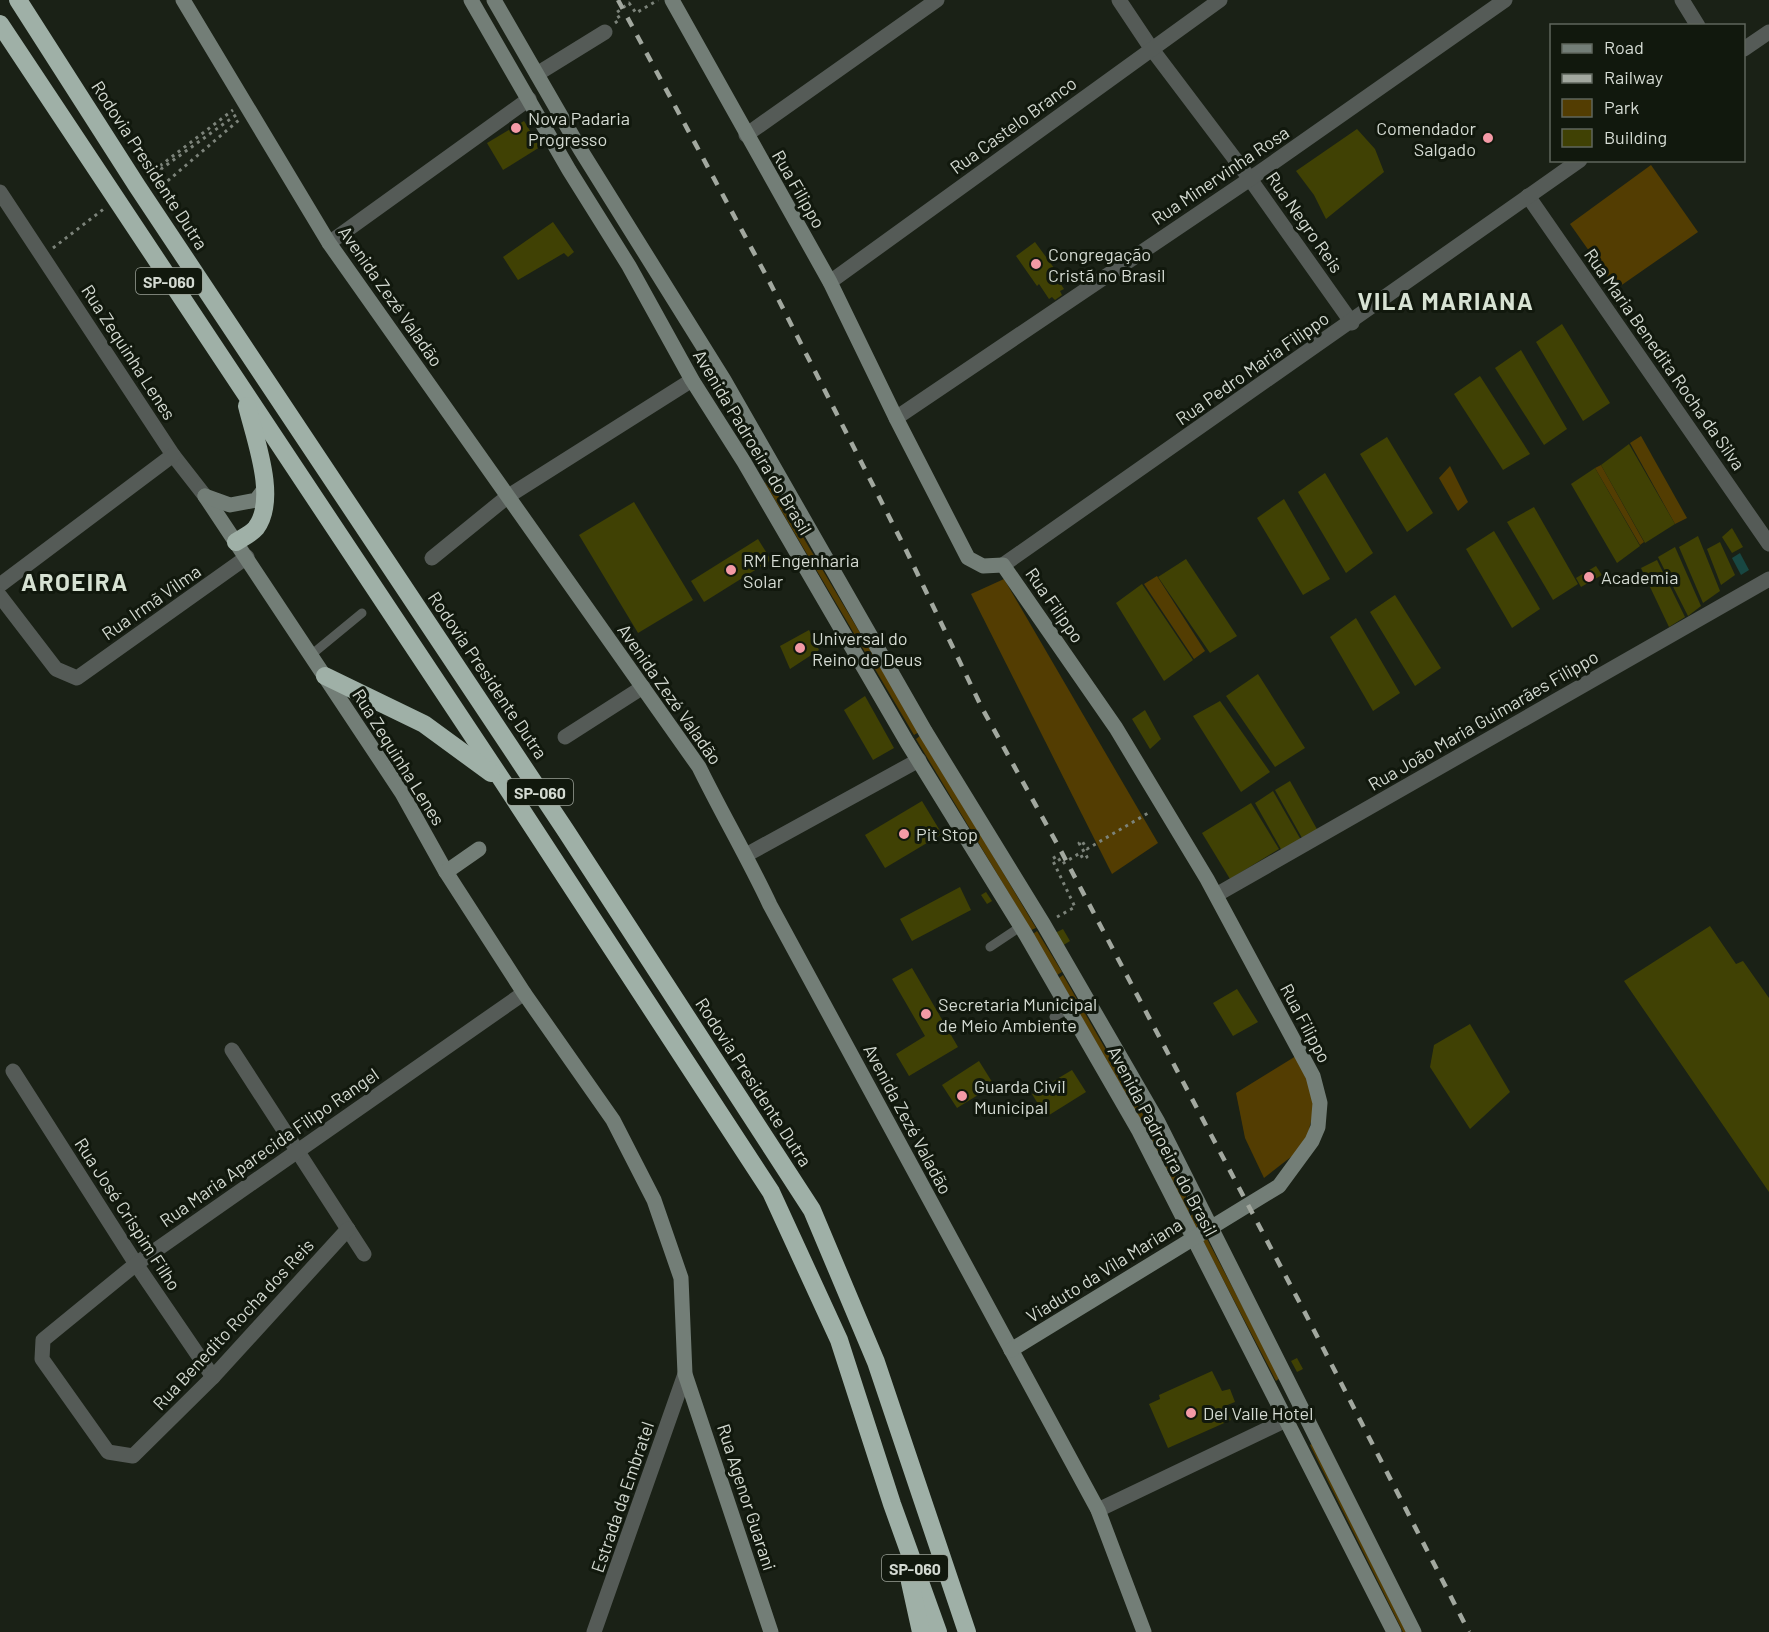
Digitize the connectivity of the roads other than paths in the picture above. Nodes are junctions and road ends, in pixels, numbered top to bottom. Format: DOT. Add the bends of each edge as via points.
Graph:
graph roads {
  1 [pos="18,0"];
  2 [pos="183,0"];
  3 [pos="471,0"];
  4 [pos="494,0"];
  5 [pos="672,0"];
  6 [pos="937,0"];
  7 [pos="1119,0"];
  8 [pos="1220,0"];
  9 [pos="1505,0"];
  10 [pos="1682,0"];
  11 [pos="0,24"];
  12 [pos="1697,24"];
  13 [pos="605,32"];
  14 [pos="1769,32"];
  15 [pos="1151,48"];
  16 [pos="1745,48"];
  17 [pos="537,74"];
  18 [pos="529,99"];
  19 [pos="746,135"];
  20 [pos="1577,162"];
  21 [pos="1250,179"];
  22 [pos="0,192"];
  23 [pos="1528,196"];
  24 [pos="329,243"];
  25 [pos="830,282"];
  26 [pos="1352,323"];
  27 [pos="715,365"];
  28 [pos="692,380"];
  29 [pos="724,380"];
  30 [pos="701,394"];
  31 [pos="244,396"];
  32 [pos="896,418"];
  33 [pos="173,455"];
  34 [pos="266,487"];
  35 [pos="205,496"];
  36 [pos="507,497"];
  37 [pos="236,542"];
  38 [pos="1769,544"];
  39 [pos="247,557"];
  40 [pos="432,558"];
  41 [pos="1003,565"];
  42 [pos="1769,579"];
  43 [pos="0,585"];
  44 [pos="0,596"];
  45 [pos="362,613"];
  46 [pos="311,655"];
  47 [pos="325,676"];
  48 [pos="643,687"];
  49 [pos="565,737"];
  50 [pos="919,760"];
  51 [pos="502,780"];
  52 [pos="479,849"];
  53 [pos="746,855"];
  54 [pos="446,872"];
  55 [pos="1216,895"];
  56 [pos="1020,927"];
  57 [pos="990,947"];
  58 [pos="524,993"];
  59 [pos="1068,1009"];
  60 [pos="1054,1017"];
  61 [pos="232,1050"];
  62 [pos="13,1071"];
  63 [pos="297,1151"];
  64 [pos="1279,1186"];
  65 [pos="348,1229"];
  66 [pos="364,1254"];
  67 [pos="136,1264"];
  68 [pos="1011,1350"];
  69 [pos="685,1374"];
  70 [pos="213,1377"];
  71 [pos="1286,1420"];
  72 [pos="146,1445"];
  73 [pos="892,1504"];
  74 [pos="1098,1510"];
  75 [pos="594,1632"];
  76 [pos="771,1632"];
  77 [pos="921,1632"];
  78 [pos="938,1632"];
  79 [pos="967,1632"];
  80 [pos="1144,1632"];
  81 [pos="1394,1632"];
  82 [pos="1414,1632"];
  1 -- 79 [label="highway, Rodovia Presidente Dutra / SP-060" via="136,186 566,831 812,1210 876,1362"];
  2 -- 24 [label="street, Avenida Zezé Valadão" via="242,110"];
  3 -- 18 [label="street, Avenida Padroeira do Brasil"];
  4 -- 17 [label="street, Avenida Padroeira do Brasil"];
  5 -- 19 [label="street, Rua Filippo"];
  6 -- 19 [label="street"];
  7 -- 15 [label="street, Rua Negro Reis"];
  8 -- 15 [label="street, Rua Castelo Branco"];
  9 -- 21 [label="street, Rua Minervinha Rosa"];
  10 -- 12 [label="street"];
  11 -- 31 [label="highway, SP-060"];
  13 -- 17 [label="street"];
  14 -- 16 [label="street"];
  15 -- 21 [label="street, Rua Negro Reis"];
  15 -- 25 [label="street, Rua Castelo Branco"];
  17 -- 27 [label="street, Avenida Padroeira do Brasil"];
  18 -- 24 [label="street"];
  18 -- 28 [label="street, Avenida Padroeira do Brasil"];
  19 -- 25 [label="street, Rua Filippo"];
  20 -- 23 [label="street, Rua Pedro Maria Filippo"];
  21 -- 26 [label="street, Rua Negro Reis"];
  21 -- 32 [label="street, Rua Minervinha Rosa"];
  22 -- 33 [label="street, Rua Zequinha Lenes"];
  23 -- 26 [label="street, Rua Pedro Maria Filippo"];
  23 -- 38 [label="street, Rua Maria Benedita Rocha da Silva"];
  24 -- 36 [label="street, Avenida Zezé Valadão"];
  25 -- 32 [label="street, Rua Filippo"];
  26 -- 41 [label="street, Rua Pedro Maria Filippo"];
  27 -- 28 [label="street" via="698,368"];
  27 -- 29 [label="street, Avenida Padroeira do Brasil"];
  28 -- 30 [label="street, Avenida Padroeira do Brasil"];
  28 -- 36 [label="street"];
  29 -- 30 [label="street" via="717,390"];
  29 -- 82 [label="street, Avenida Padroeira do Brasil" via="925,731 1158,1122"];
  30 -- 50 [label="street, Avenida Padroeira do Brasil"];
  31 -- 34 [label="highway"];
  31 -- 51 [label="highway, SP-060"];
  32 -- 41 [label="street, Rua Filippo" via="968,558 983,566"];
  33 -- 35 [label="street, Rua Zequinha Lenes"];
  33 -- 43 [label="street"];
  34 -- 35 [label="street" via="256,500 230,505"];
  34 -- 37 [label="highway" via="264,508 255,529"];
  35 -- 37 [label="street, Rua Zequinha Lenes"];
  36 -- 40 [label="street"];
  36 -- 48 [label="street, Avenida Zezé Valadão"];
  37 -- 39 [label="street, Rua Zequinha Lenes"];
  39 -- 44 [label="street, Rua Irmã Vilma" via="77,678 56,669"];
  39 -- 46 [label="street, Rua Zequinha Lenes"];
  41 -- 55 [label="street, Rua Filippo" via="1116,728"];
  42 -- 55 [label="street, Rua João Maria Guimarães Filippo"];
  45 -- 46 [label="lane"];
  46 -- 47 [label="street, Rua Zequinha Lenes"];
  47 -- 51 [label="highway" via="424,724"];
  47 -- 54 [label="street, Rua Zequinha Lenes" via="402,793"];
  48 -- 49 [label="street"];
  48 -- 53 [label="street, Avenida Zezé Valadão" via="699,767"];
  50 -- 53 [label="street"];
  50 -- 56 [label="street, Avenida Padroeira do Brasil"];
  51 -- 73 [label="highway, SP-060" via="771,1192 839,1340"];
  52 -- 54 [label="street"];
  53 -- 68 [label="street, Avenida Zezé Valadão"];
  54 -- 58 [label="street, Rua Zequinha Lenes"];
  55 -- 64 [label="street, Rua Filippo" via="1313,1076 1320,1102 1318,1127 1312,1141"];
  56 -- 57 [label="lane"];
  56 -- 59 [label="street, Avenida Padroeira do Brasil"];
  58 -- 63 [label="street, Rua Maria Aparecida Filipo Rangel"];
  58 -- 69 [label="street, Rua Zequinha Lenes" via="613,1120 654,1200 681,1278"];
  59 -- 60 [label="lane"];
  59 -- 71 [label="street, Avenida Padroeira do Brasil" via="1139,1131"];
  61 -- 63 [label="street"];
  62 -- 67 [label="street, Rua José Crispim Filho"];
  63 -- 65 [label="street"];
  63 -- 67 [label="street, Rua Maria Aparecida Filipo Rangel"];
  64 -- 68 [label="street, Viaduto da Vila Mariana"];
  65 -- 66 [label="street"];
  65 -- 70 [label="street, Rua Benedito Rocha dos Reis"];
  67 -- 70 [label="street, Rua José Crispim Filho"];
  67 -- 72 [label="street, Rua Maria Aparecida Filipo Rangel" via="43,1340 42,1359 108,1452 133,1456"];
  68 -- 74 [label="street, Avenida Zezé Valadão"];
  69 -- 75 [label="street, Estrada da Embratel"];
  69 -- 76 [label="street, Rua Agenor Guarani"];
  70 -- 72 [label="street, Rua Benedito Rocha dos Reis"];
  71 -- 74 [label="street"];
  71 -- 81 [label="street, Avenida Padroeira do Brasil"];
  73 -- 77 [label="highway"];
  73 -- 78 [label="highway, SP-060"];
  74 -- 80 [label="street, Avenida Zezé Valadão"];
}
